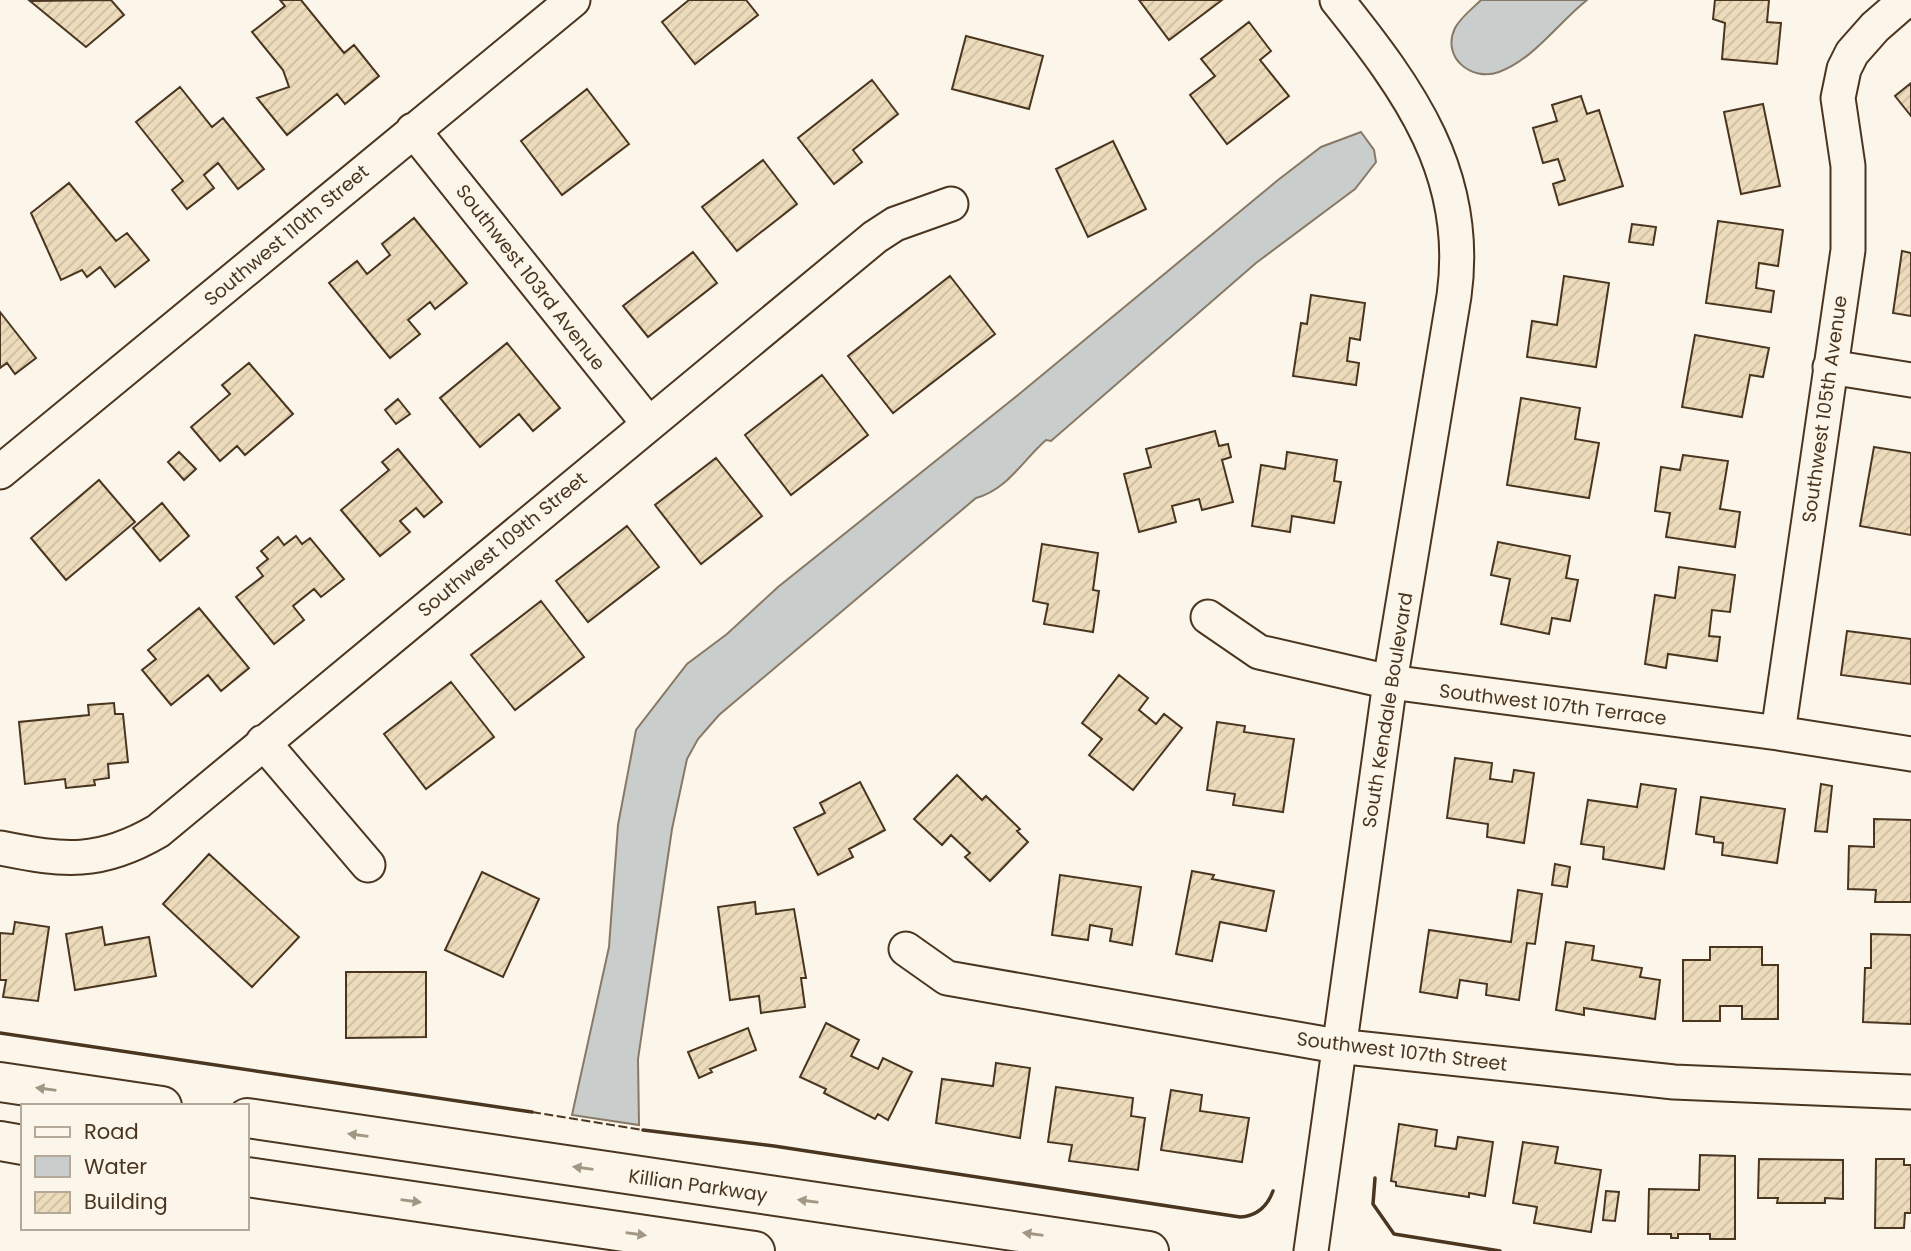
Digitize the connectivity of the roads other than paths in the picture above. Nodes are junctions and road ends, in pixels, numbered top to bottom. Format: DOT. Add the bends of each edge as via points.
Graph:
graph roads {
  1 [pos="573,0"];
  2 [pos="1337,0"];
  3 [pos="1906,0"];
  4 [pos="413,130"];
  5 [pos="951,204"];
  6 [pos="1829,367"];
  7 [pos="1911,380"];
  8 [pos="648,424"];
  9 [pos="0,472"];
  10 [pos="1208,617"];
  11 [pos="1390,682"];
  12 [pos="1778,733"];
  13 [pos="263,742"];
  14 [pos="1911,754"];
  15 [pos="0,848"];
  16 [pos="368,865"];
  17 [pos="906,949"];
  18 [pos="1337,1046"];
  19 [pos="0,1082"];
  20 [pos="1911,1092"];
  21 [pos="148,1104"];
  22 [pos="248,1118"];
  23 [pos="0,1141"];
  24 [pos="21,1145"];
  25 [pos="248,1177"];
  26 [pos="755,1251"];
  27 [pos="1149,1251"];
  28 [pos="1311,1251"];
  1 -- 4 [label="street, Southwest 110th Street"];
  2 -- 11 [label="street, South Kendale Boulevard" via="1408,93 1429,133 1457,229 1457,275"];
  3 -- 6 [label="street, Southwest 105th Avenue" via="1863,39 1848,61 1841,85 1839,112 1848,166 1849,226"];
  4 -- 8 [label="street, Southwest 103rd Avenue"];
  4 -- 9 [label="street, Southwest 110th Street"];
  5 -- 8 [label="street, Southwest 109th Street" via="885,229"];
  6 -- 7 [label="street"];
  6 -- 12 [label="street, Southwest 105th Avenue"];
  8 -- 13 [label="street, Southwest 109th Street"];
  10 -- 11 [label="street, Southwest 107th Terrace" via="1259,652"];
  11 -- 12 [label="street, Southwest 107th Terrace"];
  11 -- 18 [label="street, South Kendale Boulevard"];
  12 -- 14 [label="street, Southwest 107th Terrace"];
  13 -- 15 [label="street, Southwest 109th Street" via="169,823 134,846 93,858"];
  13 -- 16 [label="street"];
  17 -- 18 [label="street, Southwest 107th Street" via="947,978"];
  18 -- 20 [label="street, Southwest 107th Street" via="1674,1083"];
  18 -- 28 [label="street, South Kendale Boulevard"];
  21 -- 19 [label="main road, one-way"];
  27 -- 22 [label="main road, Killian Parkway, one-way"];
  23 -- 24 [label="main road"];
  25 -- 26 [label="main road, one-way"];
}
